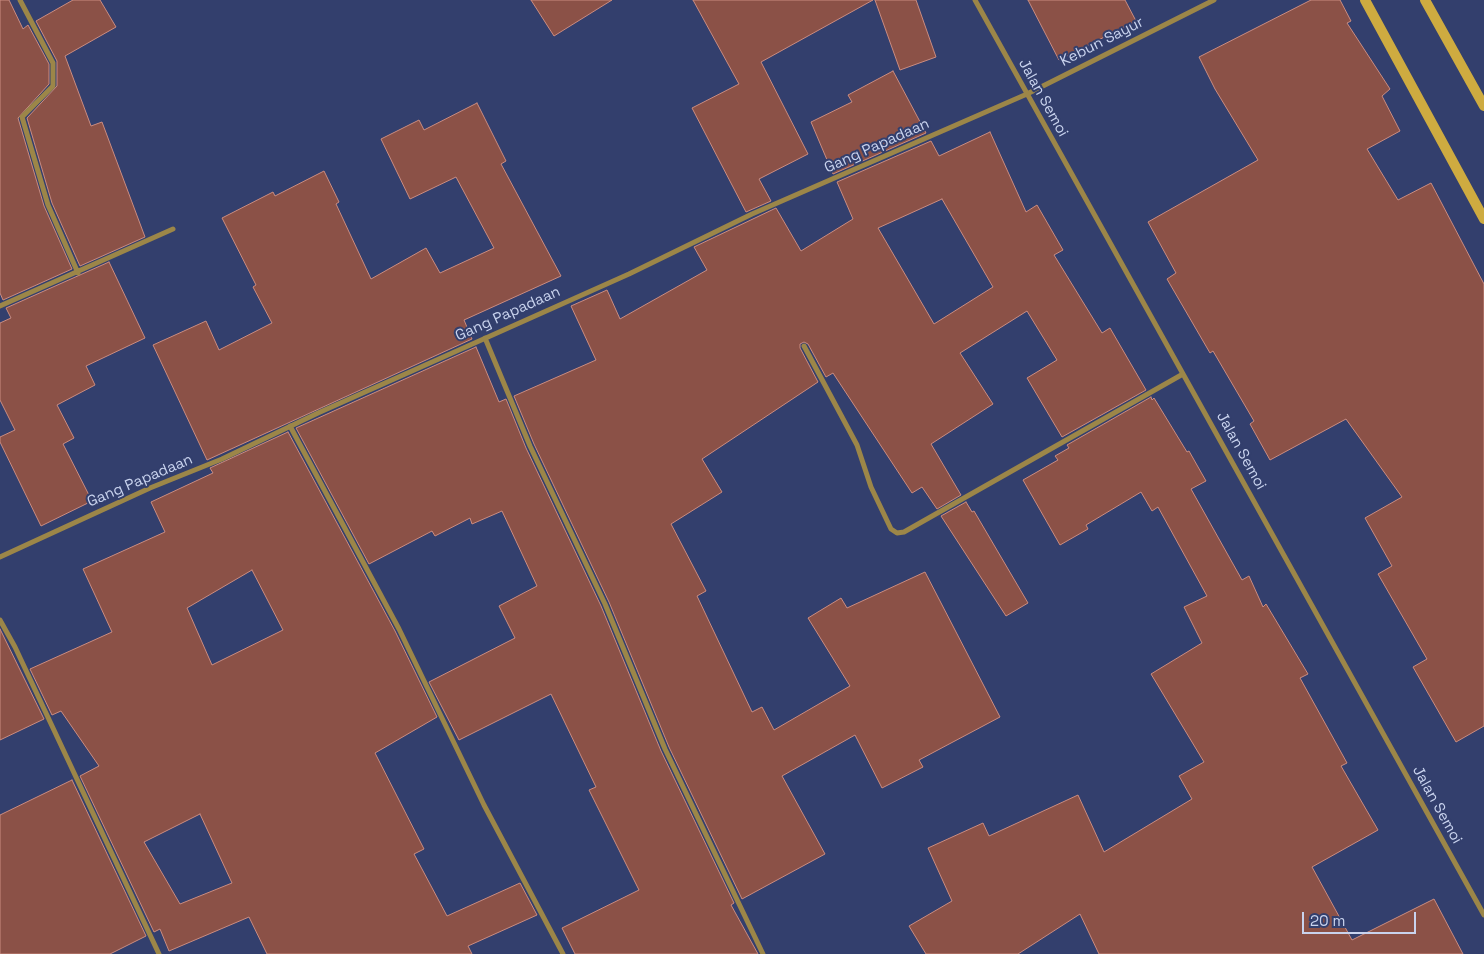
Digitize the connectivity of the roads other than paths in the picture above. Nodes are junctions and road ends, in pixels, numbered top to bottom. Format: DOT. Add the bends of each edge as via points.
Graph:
graph roads {
  1 [pos="20,0"];
  2 [pos="975,0"];
  3 [pos="1214,0"];
  4 [pos="1365,0"];
  5 [pos="1426,0"];
  6 [pos="1027,94"];
  7 [pos="1484,106"];
  8 [pos="1484,219"];
  9 [pos="173,229"];
  10 [pos="78,273"];
  11 [pos="0,306"];
  12 [pos="484,338"];
  13 [pos="804,346"];
  14 [pos="1183,374"];
  15 [pos="290,426"];
  16 [pos="0,557"];
  17 [pos="0,620"];
  18 [pos="1484,915"];
  19 [pos="159,954"];
  20 [pos="562,954"];
  21 [pos="763,954"];
  1 -- 10 [label="street" via="53,64 53,86 22,117 48,205"];
  2 -- 6 [label="street, Jalan Semoi"];
  3 -- 6 [label="street, Kebun Sayur"];
  4 -- 8 [label="main road"];
  5 -- 7 [label="main road"];
  6 -- 12 [label="street, Gang Papadaan" via="752,214 629,274"];
  6 -- 14 [label="street, Jalan Semoi"];
  9 -- 10 [label="street"];
  10 -- 11 [label="street"];
  12 -- 15 [label="street, Gang Papadaan"];
  12 -- 21 [label="street" via="604,604 665,749"];
  13 -- 14 [label="street" via="857,445 871,487 896,533"];
  14 -- 18 [label="street, Jalan Semoi"];
  15 -- 16 [label="street, Gang Papadaan"];
  15 -- 20 [label="street" via="399,629 484,805"];
  17 -- 19 [label="street"];
}
